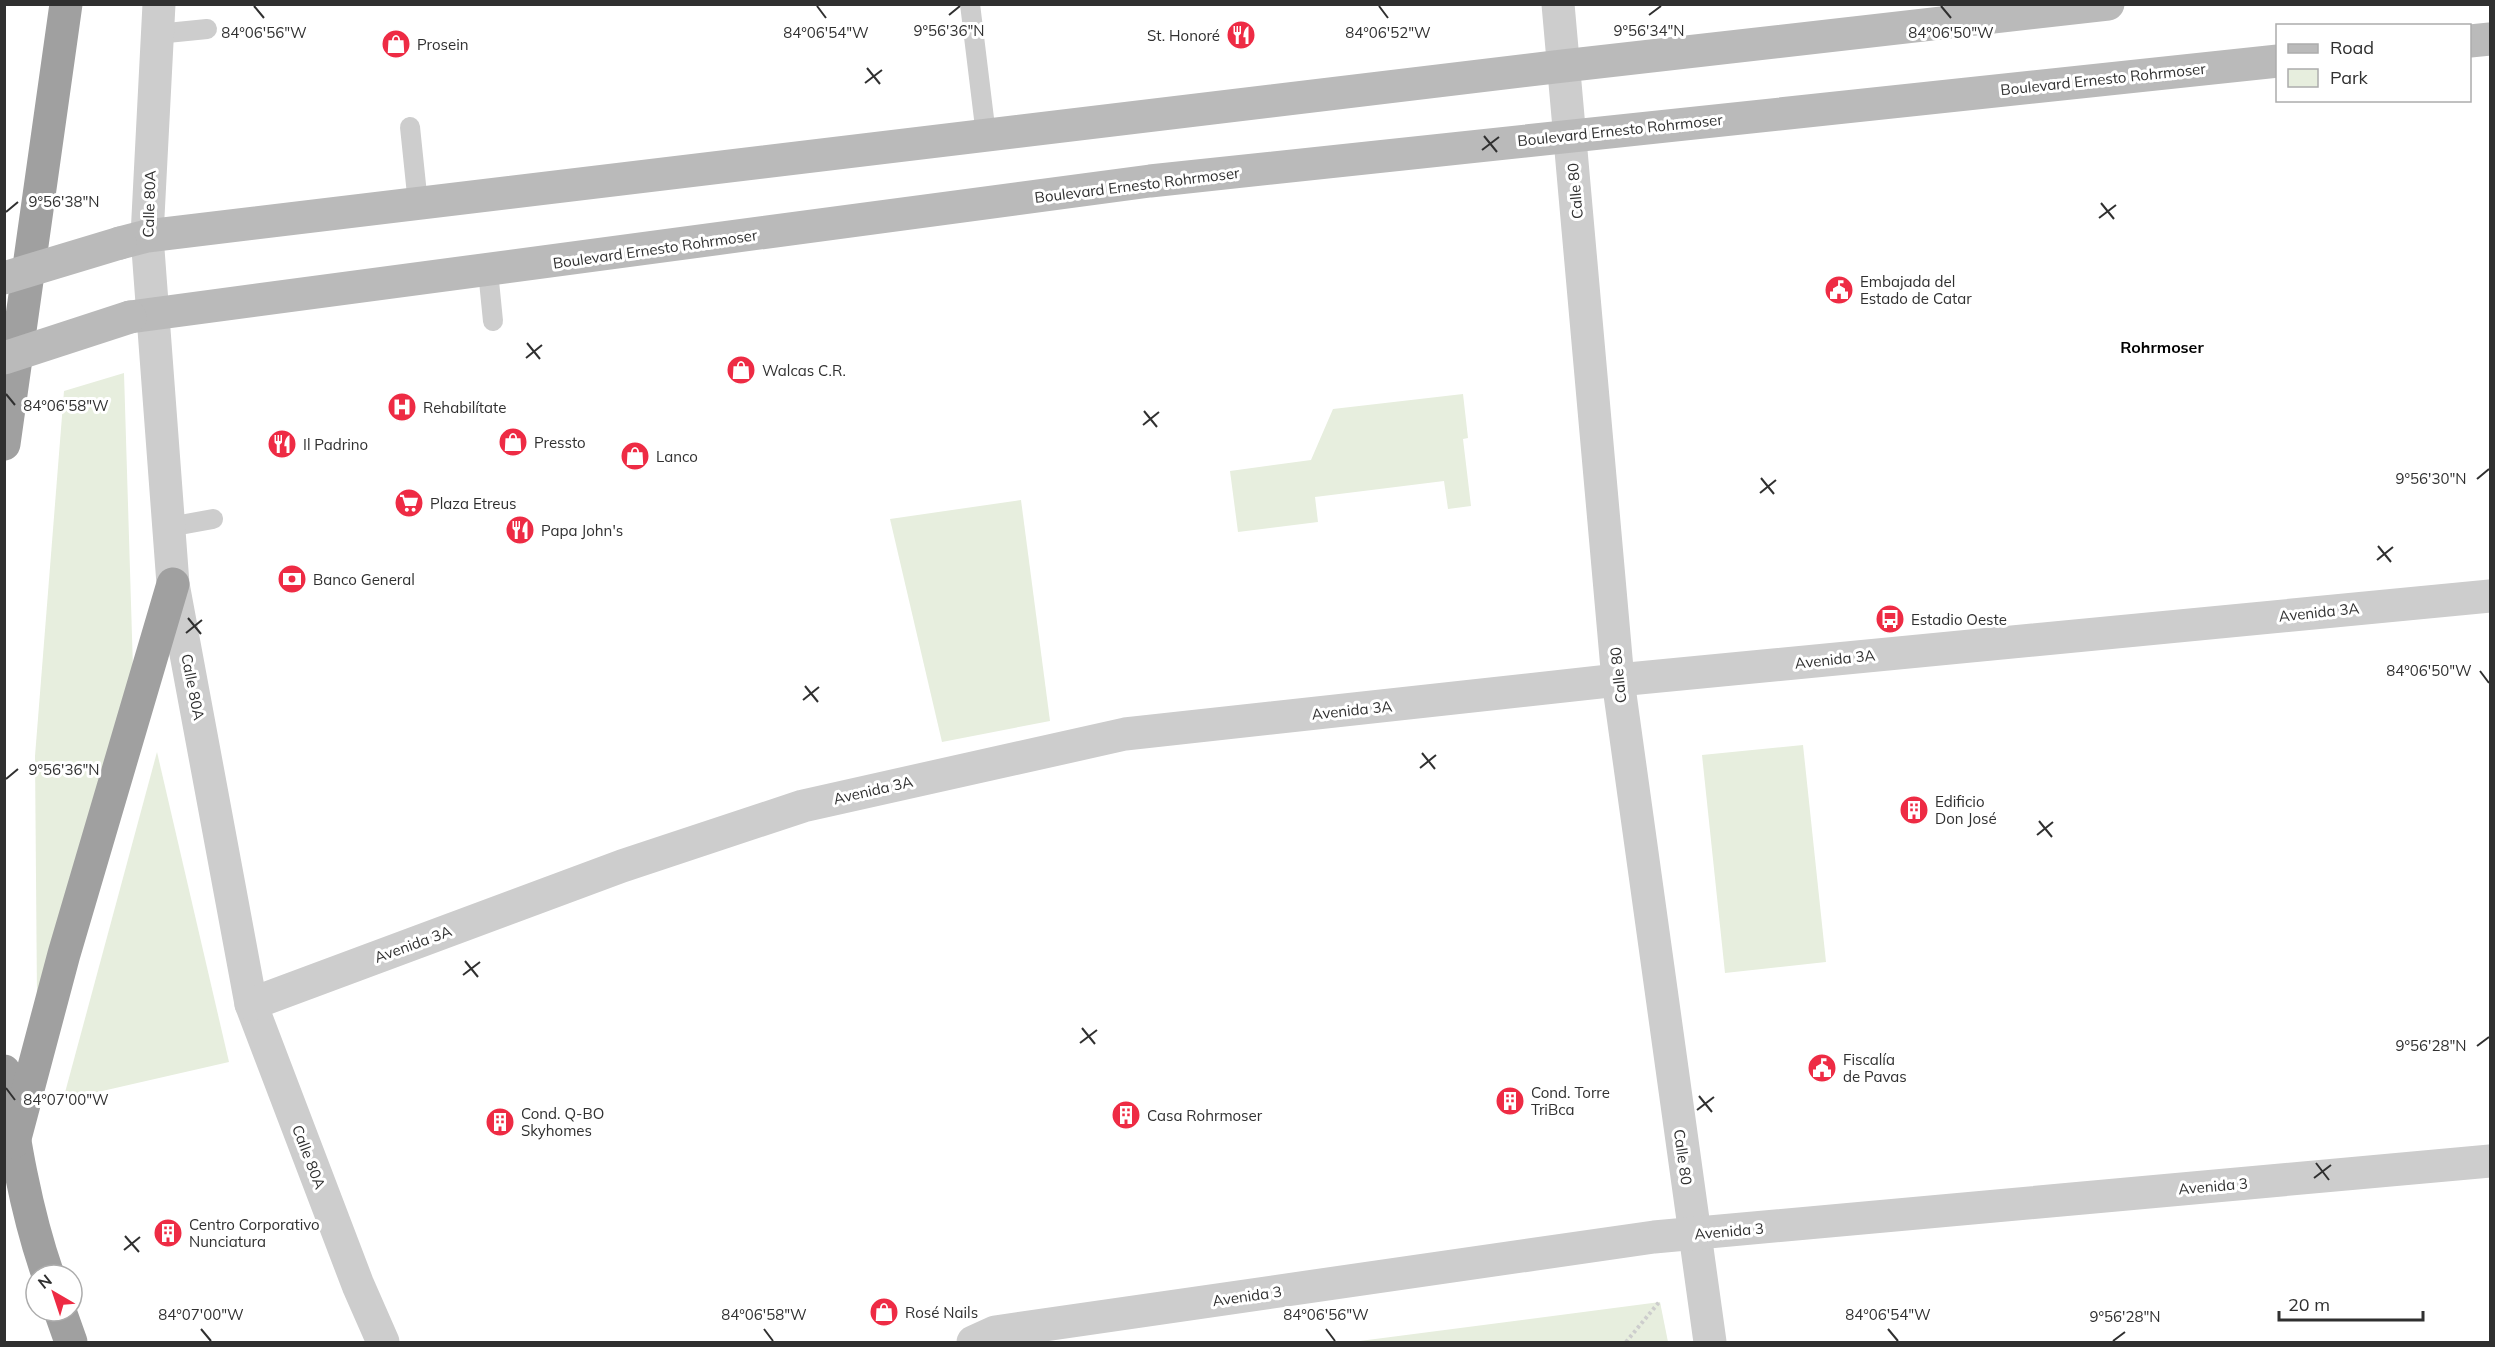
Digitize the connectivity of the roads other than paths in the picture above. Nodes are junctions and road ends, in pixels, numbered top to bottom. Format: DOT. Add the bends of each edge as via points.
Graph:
graph roads {
  1 [pos="66,4"];
  2 [pos="970,4"];
  3 [pos="1558,4"];
  4 [pos="2108,4"];
  5 [pos="158,19"];
  6 [pos="207,29"];
  7 [pos="2490,39"];
  8 [pos="2471,41"];
  9 [pos="2276,61"];
  10 [pos="1563,66"];
  11 [pos="410,127"];
  12 [pos="986,135"];
  13 [pos="1571,135"];
  14 [pos="418,204"];
  15 [pos="134,240"];
  16 [pos="488,271"];
  17 [pos="4,278"];
  18 [pos="142,316"];
  19 [pos="492,321"];
  20 [pos="4,358"];
  21 [pos="4,444"];
  22 [pos="213,519"];
  23 [pos="169,527"];
  24 [pos="174,584"];
  25 [pos="2490,596"];
  26 [pos="1618,681"];
  27 [pos="251,1004"];
  28 [pos="4,1071"];
  29 [pos="14,1142"];
  30 [pos="2490,1161"];
  31 [pos="1693,1234"];
  32 [pos="44,1263"];
  33 [pos="64,1323"];
  34 [pos="71,1342"];
  35 [pos="383,1342"];
  36 [pos="973,1342"];
  37 [pos="1710,1342"];
  1 -- 21 [label="highway"];
  2 -- 12 [label="lane"];
  3 -- 10 [label="street, Calle 80"];
  4 -- 10 [label="main road"];
  5 -- 6 [label="lane"];
  5 -- 15 [label="street, Calle 80A"];
  7 -- 8 [label="main road"];
  9 -- 13 [label="main road, Boulevard Ernesto Rohrmoser"];
  10 -- 12 [label="main road"];
  10 -- 13 [label="street, Calle 80"];
  11 -- 14 [label="lane"];
  12 -- 14 [label="main road"];
  13 -- 16 [label="main road, Boulevard Ernesto Rohrmoser" via="1150,182"];
  13 -- 26 [label="street, Calle 80"];
  14 -- 15 [label="main road"];
  15 -- 17 [label="main road, bridge"];
  15 -- 18 [label="street, Calle 80A"];
  16 -- 18 [label="main road, Boulevard Ernesto Rohrmoser"];
  16 -- 19 [label="lane"];
  18 -- 20 [label="main road, Boulevard Ernesto Rohrmoser, bridge"];
  18 -- 23 [label="street, Calle 80A"];
  22 -- 23 [label="lane"];
  23 -- 24 [label="street, Calle 80A"];
  24 -- 27 [label="street, Calle 80A"];
  24 -- 29 [label="highway" via="64,954"];
  25 -- 26 [label="street, Avenida 3A"];
  26 -- 27 [label="street, Avenida 3A" via="1125,734 803,806 622,866"];
  26 -- 31 [label="street, Calle 80"];
  27 -- 35 [label="street, Calle 80A"];
  28 -- 29 [label="highway"];
  29 -- 32 [label="highway"];
  30 -- 31 [label="street, Avenida 3"];
  31 -- 36 [label="street, Avenida 3" via="995,1332"];
  31 -- 37 [label="street, Calle 80"];
  33 -- 34 [label="highway"];
}
